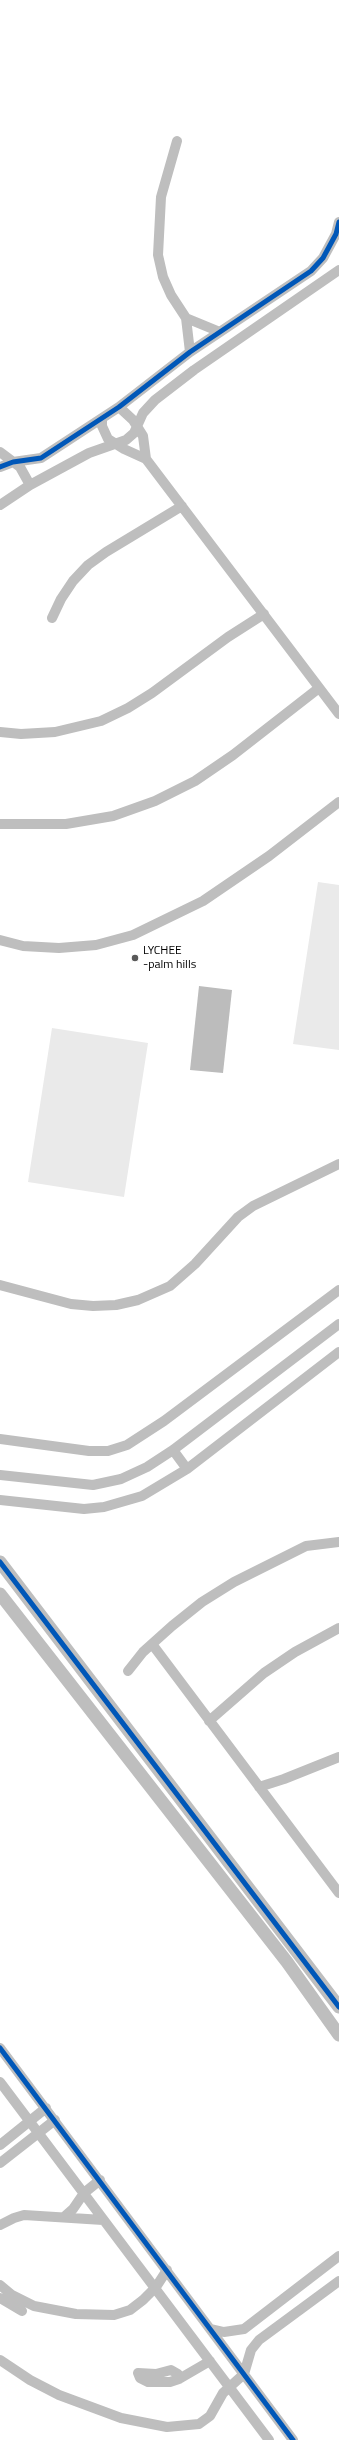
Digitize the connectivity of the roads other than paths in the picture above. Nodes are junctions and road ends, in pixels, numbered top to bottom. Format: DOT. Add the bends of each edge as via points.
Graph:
graph roads {
  1 [pos="177,141"];
  2 [pos="339,223"];
  3 [pos="339,270"];
  4 [pos="186,318"];
  5 [pos="220,332"];
  6 [pos="190,352"];
  7 [pos="118,407"];
  8 [pos="102,419"];
  9 [pos="137,425"];
  10 [pos="114,443"];
  11 [pos="0,452"];
  12 [pos="146,459"];
  13 [pos="13,462"];
  14 [pos="0,468"];
  15 [pos="30,485"];
  16 [pos="1,502"];
  17 [pos="182,506"];
  18 [pos="264,614"];
  19 [pos="52,618"];
  20 [pos="319,688"];
  21 [pos="339,714"];
  22 [pos="0,732"];
  23 [pos="339,802"];
  24 [pos="0,824"];
  25 [pos="0,940"];
  26 [pos="339,1164"];
  27 [pos="0,1285"];
  28 [pos="339,1290"];
  29 [pos="339,1324"];
  30 [pos="339,1352"];
  31 [pos="0,1439"];
  32 [pos="173,1450"];
  33 [pos="187,1469"];
  34 [pos="0,1475"];
  35 [pos="0,1500"];
  36 [pos="339,1542"];
  37 [pos="0,1562"];
  38 [pos="0,1594"];
  39 [pos="339,1628"];
  40 [pos="152,1644"];
  41 [pos="128,1671"];
  42 [pos="209,1721"];
  43 [pos="339,1757"];
  44 [pos="259,1787"];
  45 [pos="339,1893"];
  46 [pos="299,1953"];
  47 [pos="287,1962"];
  48 [pos="339,2007"];
  49 [pos="339,2035"];
  50 [pos="0,2048"];
  51 [pos="0,2082"];
  52 [pos="46,2108"];
  53 [pos="54,2120"];
  54 [pos="30,2122"];
  55 [pos="39,2134"];
  56 [pos="0,2144"];
  57 [pos="0,2163"];
  58 [pos="100,2180"];
  59 [pos="84,2193"];
  60 [pos="64,2217"];
  61 [pos="103,2220"];
  62 [pos="0,2225"];
  63 [pos="339,2256"];
  64 [pos="167,2270"];
  65 [pos="339,2280"];
  66 [pos="0,2285"];
  67 [pos="156,2287"];
  68 [pos="0,2298"];
  69 [pos="22,2312"];
  70 [pos="211,2329"];
  71 [pos="0,2360"];
  72 [pos="210,2361"];
  73 [pos="244,2374"];
  74 [pos="180,2379"];
  75 [pos="230,2388"];
  76 [pos="270,2440"];
  77 [pos="293,2440"];
  1 -- 4 [label="street" via="161,197 158,255 171,295"];
  2 -- 5 [label="street" via="323,258 311,271"];
  3 -- 9 [label="street" via="194,370 146,408"];
  4 -- 5 [label="street"];
  4 -- 6 [label="street"];
  5 -- 6 [label="street"];
  6 -- 7 [label="street"];
  7 -- 8 [label="street"];
  7 -- 9 [label="street"];
  8 -- 10 [label="street" via="104,433"];
  8 -- 13 [label="street" via="41,458"];
  9 -- 10 [label="street" via="126,440"];
  9 -- 12 [label="street" via="143,436"];
  10 -- 12 [label="street"];
  10 -- 15 [label="street" via="89,453"];
  11 -- 13 [label="street"];
  12 -- 17 [label="street"];
  13 -- 14 [label="street"];
  13 -- 15 [label="street" via="20,467"];
  15 -- 16 [label="street"];
  17 -- 18 [label="street"];
  17 -- 19 [label="street" via="88,565 73,581"];
  18 -- 20 [label="street"];
  18 -- 22 [label="street" via="152,693 101,721 55,732"];
  20 -- 21 [label="street"];
  20 -- 24 [label="street" via="233,755 195,781 155,801 113,816 66,824"];
  23 -- 25 [label="street" via="203,901 133,935 96,945 59,948 23,946"];
  26 -- 27 [label="street" via="253,1206 238,1217 195,1264 170,1286 138,1300 108,1305 71,1304"];
  28 -- 31 [label="street" via="164,1421 127,1445 108,1451 89,1451"];
  29 -- 32 [label="street"];
  30 -- 33 [label="street"];
  32 -- 33 [label="street"];
  32 -- 34 [label="street" via="147,1467 120,1479 93,1485"];
  33 -- 35 [label="street" via="142,1496 104,1507 64,1508"];
  36 -- 40 [label="street" via="306,1546 234,1582 202,1602"];
  37 -- 46 [label="street"];
  38 -- 47 [label="street"];
  39 -- 42 [label="street" via="294,1652 264,1673"];
  40 -- 41 [label="street"];
  40 -- 42 [label="street"];
  42 -- 44 [label="street"];
  43 -- 44 [label="street"];
  44 -- 45 [label="street"];
  46 -- 47 [label="street"];
  46 -- 48 [label="street"];
  47 -- 49 [label="street"];
  50 -- 52 [label="street"];
  51 -- 54 [label="street"];
  52 -- 53 [label="street"];
  52 -- 54 [label="street"];
  53 -- 55 [label="street"];
  53 -- 58 [label="street"];
  54 -- 55 [label="street"];
  54 -- 56 [label="street"];
  55 -- 57 [label="street"];
  55 -- 59 [label="street"];
  58 -- 59 [label="street"];
  58 -- 64 [label="street"];
  59 -- 60 [label="street"];
  59 -- 61 [label="street"];
  60 -- 61 [label="street"];
  60 -- 62 [label="street" via="24,2215"];
  61 -- 67 [label="street"];
  63 -- 70 [label="street" via="244,2329 224,2332"];
  64 -- 67 [label="street"];
  64 -- 70 [label="street"];
  65 -- 73 [label="street" via="259,2340 251,2350"];
  66 -- 67 [label="street" via="12,2296 34,2306 102,2316 130,2310"];
  67 -- 72 [label="street"];
  68 -- 69 [label="street"];
  70 -- 73 [label="street"];
  71 -- 75 [label="street" via="59,2395 121,2418 153,2426 180,2427 206,2421 223,2393"];
  72 -- 74 [label="street"];
  72 -- 75 [label="street"];
  73 -- 75 [label="street"];
  73 -- 77 [label="street"];
  75 -- 76 [label="street"];
}
